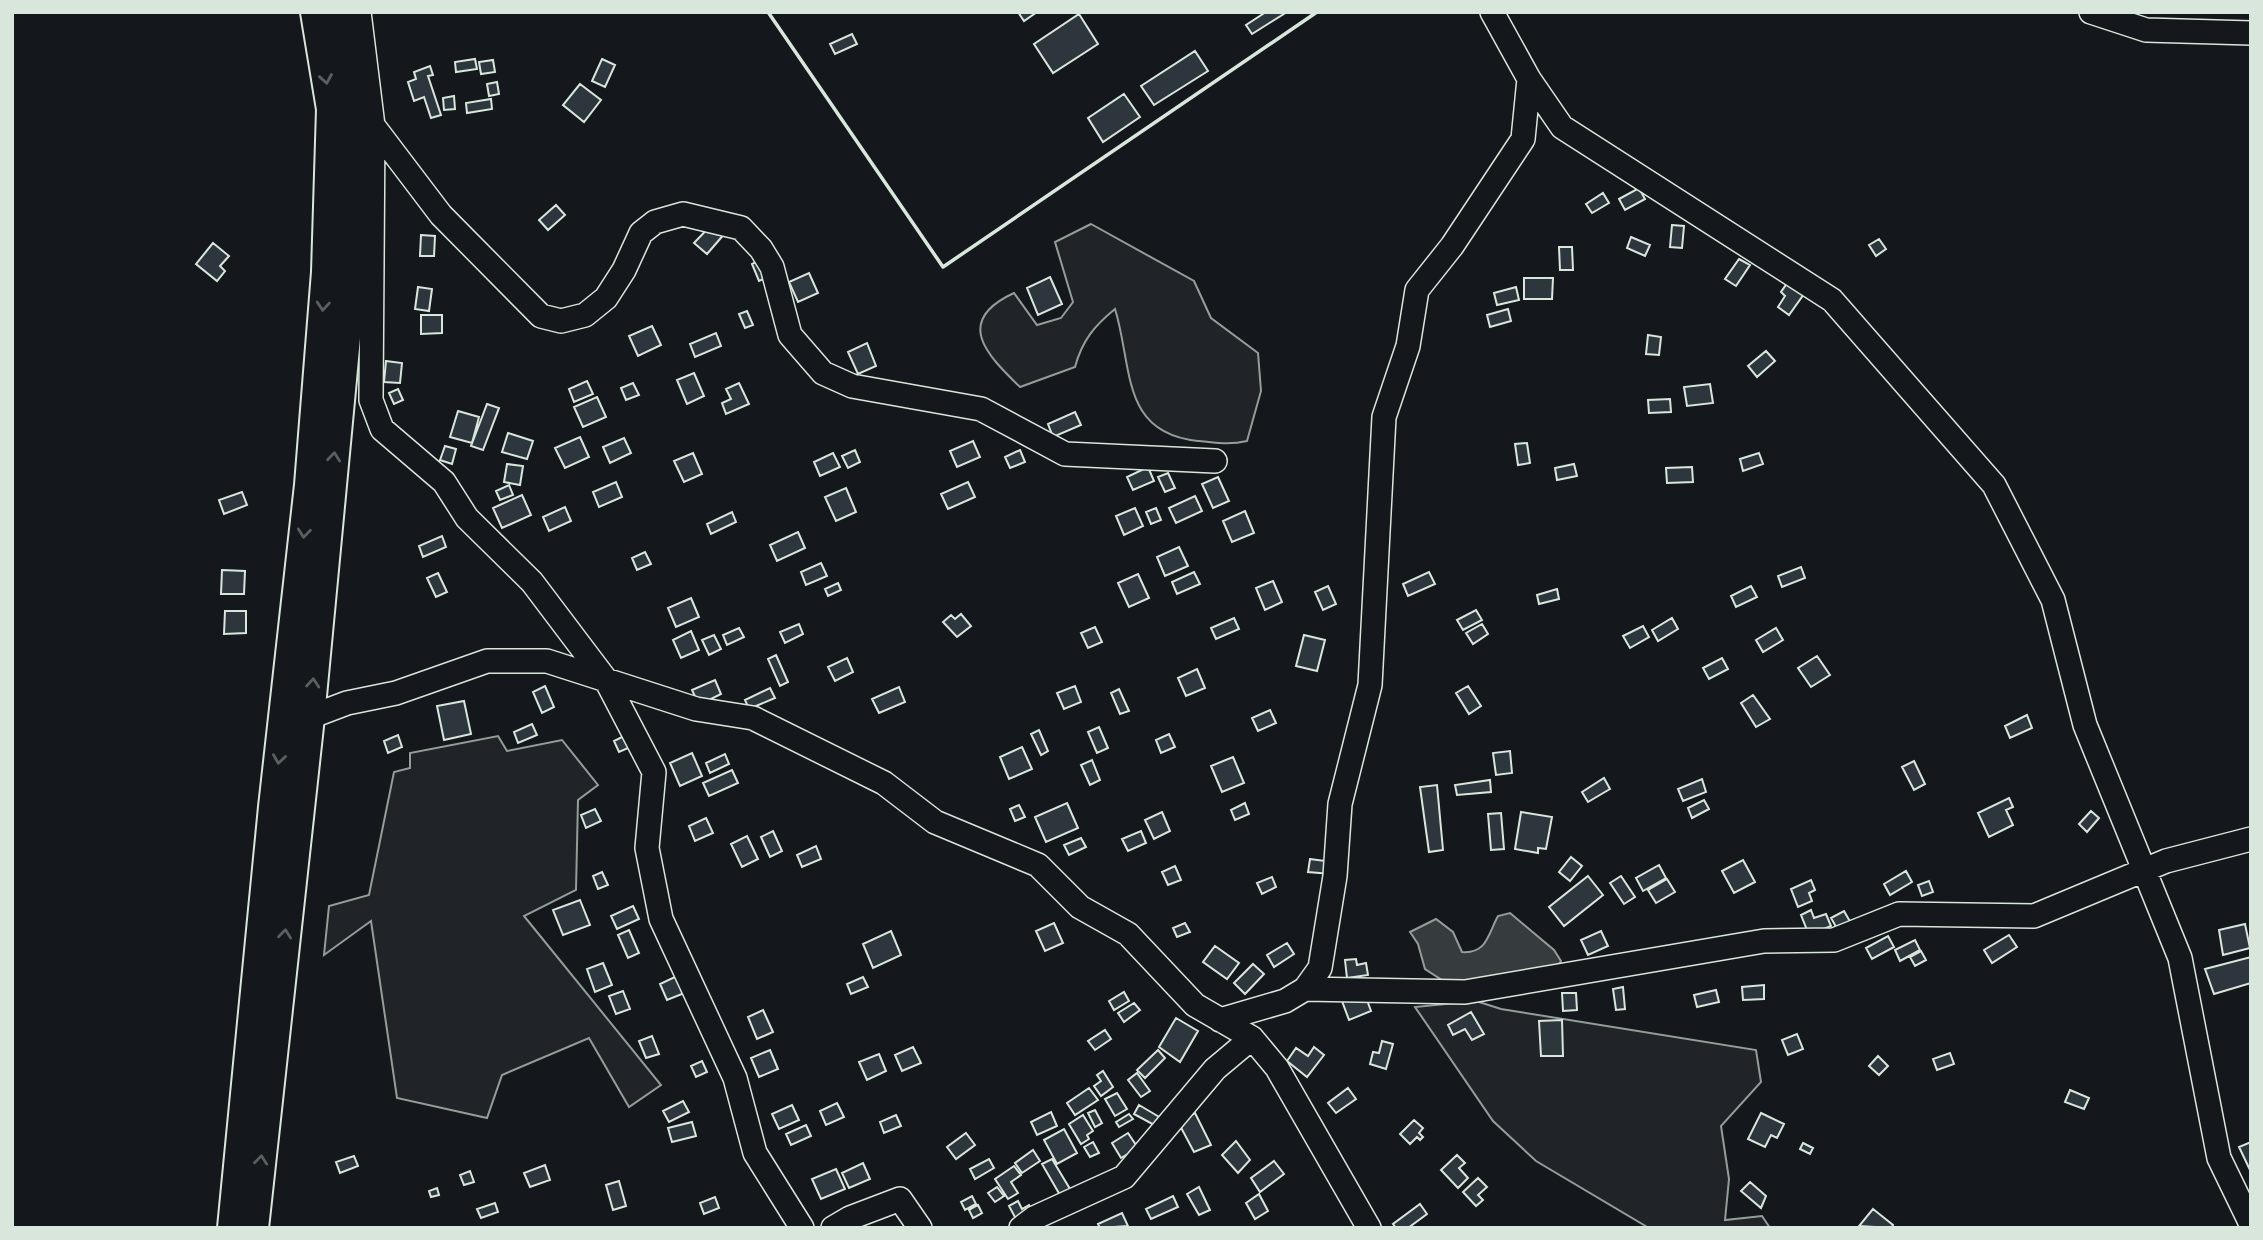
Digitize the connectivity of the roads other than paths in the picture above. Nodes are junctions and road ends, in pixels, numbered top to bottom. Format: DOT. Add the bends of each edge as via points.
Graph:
graph roads {
  1 [pos="314,12"];
  2 [pos="339,12"];
  3 [pos="359,12"];
  4 [pos="1492,12"];
  5 [pos="2091,12"];
  6 [pos="2251,33"];
  7 [pos="1529,79"];
  8 [pos="365,122"];
  9 [pos="1215,461"];
  10 [pos="606,680"];
  11 [pos="310,717"];
  12 [pos="2251,839"];
  13 [pos="2144,869"];
  14 [pos="1305,989"];
  15 [pos="1220,1020"];
  16 [pos="1252,1038"];
  17 [pos="2251,1224"];
  18 [pos="232,1228"];
  19 [pos="254,1228"];
  20 [pos="802,1228"];
  21 [pos="833,1228"];
  22 [pos="920,1228"];
  23 [pos="1021,1228"];
  24 [pos="1369,1228"];
  1 -- 18 [label="main road, one-way" via="331,109 326,272 309,485"];
  2 -- 8 [label="main road"];
  3 -- 8 [label="street"];
  4 -- 7 [label="street"];
  5 -- 6 [label="street" via="2146,30"];
  7 -- 13 [label="street" via="1562,127 1832,300 1994,485 2053,600 2085,725"];
  7 -- 14 [label="street" via="1523,139 1417,290 1408,346 1384,416 1370,685 1340,804 1335,876 1320,968"];
  8 -- 9 [label="street" via="441,215 541,316 561,321 585,315 606,298 641,233 655,222 683,214 741,228 761,248 772,267 790,335 823,373 852,386 981,409 1065,454"];
  8 -- 10 [label="street" via="371,400 382,429 444,482 467,517 532,582"];
  11 -- 8 [label="main road, one-way"];
  10 -- 11 [label="street" via="547,661 487,661"];
  10 -- 15 [label="street" via="695,709 753,718 884,783 935,822 1038,865 1080,907 1128,934 1195,1005"];
  10 -- 20 [label="street" via="654,772 647,848 661,919 734,1079 755,1153"];
  19 -- 11 [label="main road, one-way"];
  12 -- 13 [label="street"];
  13 -- 14 [label="street" via="2034,916 1899,914 1834,940 1764,942 1465,992"];
  13 -- 17 [label="street" via="2180,958 2219,1158"];
  14 -- 15 [label="street" via="1286,1002"];
  15 -- 16 [label="street"];
  16 -- 23 [label="street" via="1215,1069 1124,1177 1034,1217"];
  16 -- 24 [label="street" via="1277,1068"];
  21 -- 22 [label="street" via="900,1199"];
}
